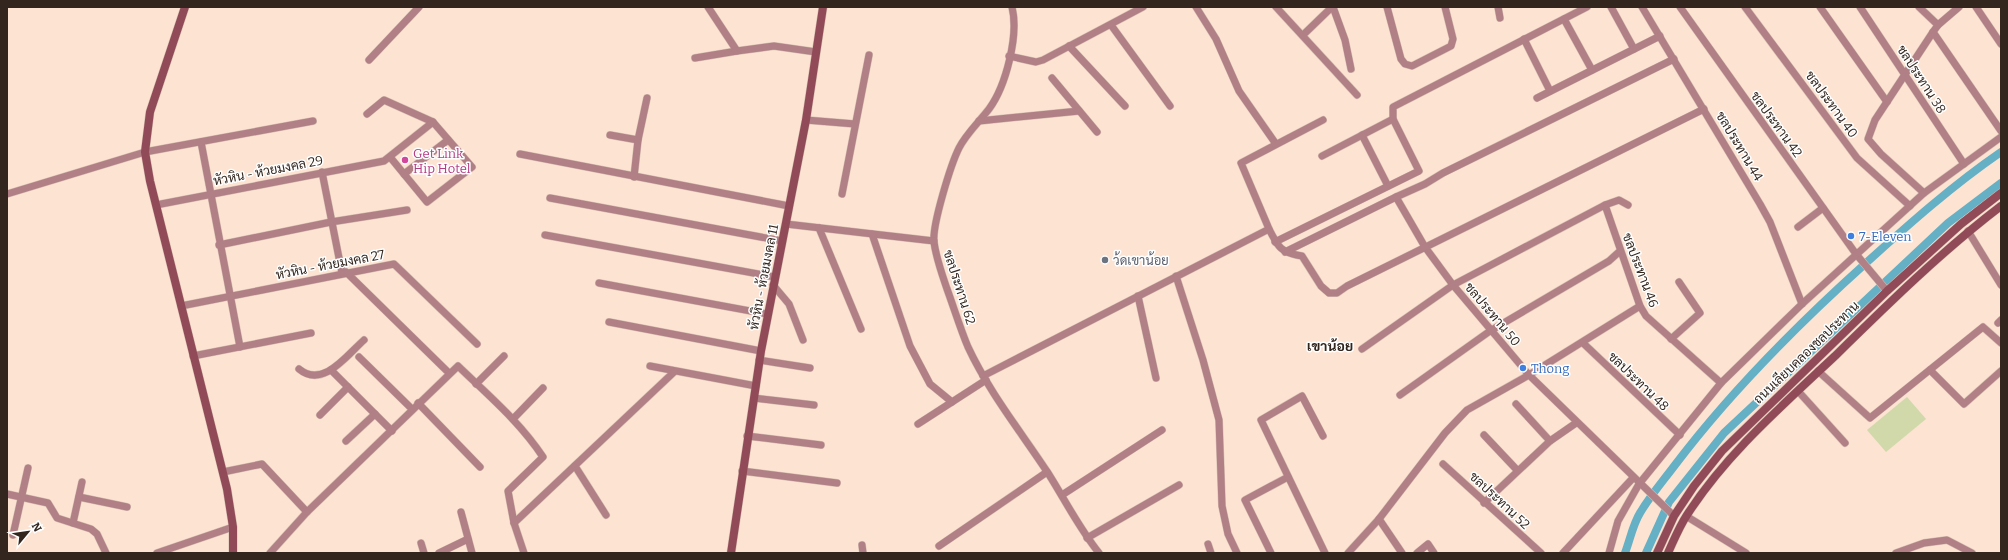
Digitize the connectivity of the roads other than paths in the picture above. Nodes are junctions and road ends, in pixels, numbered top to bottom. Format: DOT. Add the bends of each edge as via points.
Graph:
graph roads {
  1 [pos="185,7"];
  2 [pos="419,7"];
  3 [pos="708,7"];
  4 [pos="823,7"];
  5 [pos="1012,7"];
  6 [pos="1143,7"];
  7 [pos="1196,7"];
  8 [pos="1276,7"];
  9 [pos="1332,7"];
  10 [pos="1387,7"];
  11 [pos="1445,7"];
  12 [pos="1498,7"];
  13 [pos="1587,7"];
  14 [pos="1611,7"];
  15 [pos="1642,7"];
  16 [pos="1680,7"];
  17 [pos="1745,7"];
  18 [pos="1821,7"];
  19 [pos="1860,7"];
  20 [pos="1919,7"];
  21 [pos="1959,7"];
  22 [pos="1976,7"];
  23 [pos="1500,18"];
  24 [pos="1564,19"];
  25 [pos="1111,24"];
  26 [pos="1938,25"];
  27 [pos="1932,32"];
  28 [pos="1303,35"];
  29 [pos="1660,36"];
  30 [pos="1524,39"];
  31 [pos="2001,44"];
  32 [pos="1069,46"];
  33 [pos="1634,49"];
  34 [pos="737,51"];
  35 [pos="816,52"];
  36 [pos="869,55"];
  37 [pos="1009,56"];
  38 [pos="696,58"];
  39 [pos="1674,59"];
  40 [pos="369,60"];
  41 [pos="1351,69"];
  42 [pos="1592,70"];
  43 [pos="1905,74"];
  44 [pos="1052,78"];
  45 [pos="1550,91"];
  46 [pos="1357,95"];
  47 [pos="647,98"];
  48 [pos="1537,98"];
  49 [pos="1887,102"];
  50 [pos="1125,106"];
  51 [pos="1170,106"];
  52 [pos="1704,108"];
  53 [pos="1079,111"];
  54 [pos="367,114"];
  55 [pos="1393,119"];
  56 [pos="806,120"];
  57 [pos="1323,120"];
  58 [pos="313,121"];
  59 [pos="979,121"];
  60 [pos="434,122"];
  61 [pos="855,124"];
  62 [pos="2001,131"];
  63 [pos="1097,132"];
  64 [pos="610,135"];
  65 [pos="1362,135"];
  66 [pos="2001,138"];
  67 [pos="448,140"];
  68 [pos="638,140"];
  69 [pos="201,142"];
  70 [pos="1276,144"];
  71 [pos="145,152"];
  72 [pos="520,154"];
  73 [pos="1322,156"];
  74 [pos="387,159"];
  75 [pos="1964,164"];
  76 [pos="322,172"];
  77 [pos="404,174"];
  78 [pos="634,178"];
  79 [pos="1388,186"];
  80 [pos="1924,193"];
  81 [pos="2001,193"];
  82 [pos="7,194"];
  83 [pos="209,194"];
  84 [pos="842,194"];
  85 [pos="1396,196"];
  86 [pos="550,198"];
  87 [pos="156,205"];
  88 [pos="1605,205"];
  89 [pos="1628,205"];
  90 [pos="789,206"];
  91 [pos="1910,206"];
  92 [pos="2001,206"];
  93 [pos="1823,208"];
  94 [pos="407,210"];
  95 [pos="331,222"];
  96 [pos="786,224"];
  97 [pos="1798,227"];
  98 [pos="819,228"];
  99 [pos="1269,229"];
  100 [pos="1968,231"];
  101 [pos="872,234"];
  102 [pos="545,235"];
  103 [pos="782,241"];
  104 [pos="934,241"];
  105 [pos="1275,242"];
  106 [pos="219,245"];
  107 [pos="1425,247"];
  108 [pos="1620,251"];
  109 [pos="1285,252"];
  110 [pos="1856,254"];
  111 [pos="344,273"];
  112 [pos="1176,276"];
  113 [pos="774,281"];
  114 [pos="1679,282"];
  115 [pos="599,283"];
  116 [pos="1453,285"];
  117 [pos="2001,285"];
  118 [pos="1888,290"];
  119 [pos="230,295"];
  120 [pos="1138,296"];
  121 [pos="1894,298"];
  122 [pos="1802,304"];
  123 [pos="181,306"];
  124 [pos="1640,306"];
  125 [pos="767,314"];
  126 [pos="609,322"];
  127 [pos="861,329"];
  128 [pos="1490,331"];
  129 [pos="311,332"];
  130 [pos="1671,338"];
  131 [pos="364,340"];
  132 [pos="803,340"];
  133 [pos="1583,343"];
  134 [pos="2001,343"];
  135 [pos="477,344"];
  136 [pos="240,348"];
  137 [pos="1362,349"];
  138 [pos="761,351"];
  139 [pos="193,356"];
  140 [pos="504,356"];
  141 [pos="359,357"];
  142 [pos="759,360"];
  143 [pos="650,366"];
  144 [pos="810,368"];
  145 [pos="299,369"];
  146 [pos="331,370"];
  147 [pos="1930,370"];
  148 [pos="1818,371"];
  149 [pos="2001,371"];
  150 [pos="674,372"];
  151 [pos="449,373"];
  152 [pos="1529,376"];
  153 [pos="984,378"];
  154 [pos="1156,378"];
  155 [pos="1721,383"];
  156 [pos="476,384"];
  157 [pos="756,386"];
  158 [pos="348,387"];
  159 [pos="543,388"];
  160 [pos="1798,391"];
  161 [pos="1400,395"];
  162 [pos="754,398"];
  163 [pos="952,402"];
  164 [pos="1516,404"];
  165 [pos="814,405"];
  166 [pos="415,406"];
  167 [pos="375,414"];
  168 [pos="320,415"];
  169 [pos="513,419"];
  170 [pos="1576,423"];
  171 [pos="918,424"];
  172 [pos="1162,430"];
  173 [pos="392,431"];
  174 [pos="1484,435"];
  175 [pos="747,436"];
  176 [pos="1323,436"];
  177 [pos="1680,436"];
  178 [pos="346,441"];
  179 [pos="1550,441"];
  180 [pos="1845,443"];
  181 [pos="822,445"];
  182 [pos="1443,464"];
  183 [pos="575,466"];
  184 [pos="480,467"];
  185 [pos="28,468"];
  186 [pos="1517,470"];
  187 [pos="742,471"];
  188 [pos="223,472"];
  189 [pos="1047,472"];
  190 [pos="1288,477"];
  191 [pos="1633,478"];
  192 [pos="82,482"];
  193 [pos="837,483"];
  194 [pos="1639,484"];
  195 [pos="1178,485"];
  196 [pos="7,494"];
  197 [pos="1062,495"];
  198 [pos="21,496"];
  199 [pos="79,497"];
  200 [pos="1484,503"];
  201 [pos="127,507"];
  202 [pos="307,512"];
  203 [pos="461,512"];
  204 [pos="606,515"];
  205 [pos="1674,516"];
  206 [pos="1686,516"];
  207 [pos="1379,519"];
  208 [pos="514,522"];
  209 [pos="74,523"];
  210 [pos="233,527"];
  211 [pos="12,534"];
  212 [pos="1087,538"];
  213 [pos="468,539"];
  214 [pos="421,543"];
  215 [pos="1208,544"];
  216 [pos="862,545"];
  217 [pos="939,546"];
  218 [pos="106,553"];
  219 [pos="157,553"];
  220 [pos="233,553"];
  221 [pos="270,553"];
  222 [pos="424,553"];
  223 [pos="439,553"];
  224 [pos="472,553"];
  225 [pos="524,553"];
  226 [pos="731,553"];
  227 [pos="863,553"];
  228 [pos="1099,553"];
  229 [pos="1211,553"];
  230 [pos="1237,553"];
  231 [pos="1271,553"];
  232 [pos="1325,553"];
  233 [pos="1348,553"];
  234 [pos="1402,553"];
  235 [pos="1417,553"];
  236 [pos="1434,553"];
  237 [pos="1541,553"];
  238 [pos="1563,553"];
  239 [pos="1609,553"];
  240 [pos="1657,553"];
  241 [pos="1668,553"];
  242 [pos="1746,553"];
  243 [pos="1896,553"];
  244 [pos="1972,553"];
  1 -- 71 [label="street" via="150,112"];
  2 -- 40 [label="street"];
  3 -- 34 [label="street"];
  4 -- 35 [label="street, หัวหิน - ห้วยมงคล 11"];
  5 -- 37 [label="street, ชลประทาน 62" via="1014,32"];
  6 -- 25 [label="street"];
  7 -- 70 [label="street" via="1216,39 1238,91"];
  8 -- 28 [label="street"];
  9 -- 28 [label="street"];
  9 -- 41 [label="street" via="1345,40"];
  10 -- 11 [label="street" via="1401,58 1405,64 1412,66 1451,46 1453,39"];
  12 -- 23 [label="street"];
  13 -- 24 [label="street"];
  14 -- 33 [label="street"];
  15 -- 29 [label="street, ชลประทาน 44"];
  16 -- 93 [label="street, ชลประทาน 42"];
  17 -- 91 [label="street, ชลประทาน 40" via="1857,158"];
  18 -- 49 [label="street"];
  19 -- 43 [label="street, ชลประทาน 38"];
  20 -- 26 [label="street"];
  21 -- 26 [label="street"];
  22 -- 31 [label="street"];
  24 -- 30 [label="street"];
  24 -- 42 [label="street"];
  25 -- 32 [label="street"];
  25 -- 51 [label="street"];
  26 -- 27 [label="street"];
  27 -- 43 [label="street"];
  27 -- 62 [label="street"];
  28 -- 46 [label="street"];
  29 -- 33 [label="street"];
  29 -- 39 [label="street, ชลประทาน 44"];
  30 -- 45 [label="street"];
  30 -- 55 [label="street" via="1393,107"];
  32 -- 37 [label="street" via="1036,62"];
  32 -- 50 [label="street"];
  33 -- 42 [label="street"];
  34 -- 35 [label="street" via="774,46"];
  34 -- 38 [label="street"];
  35 -- 56 [label="street, หัวหิน - ห้วยมงคล 11"];
  36 -- 61 [label="street"];
  37 -- 59 [label="street, ชลประทาน 62" via="997,95"];
  39 -- 52 [label="street, ชลประทาน 44"];
  39 -- 85 [label="street" via="1425,184"];
  42 -- 45 [label="street"];
  43 -- 49 [label="street"];
  43 -- 75 [label="street, ชลประทาน 38"];
  44 -- 53 [label="street"];
  45 -- 48 [label="street"];
  47 -- 68 [label="street"];
  49 -- 80 [label="street" via="1875,120 1868,139"];
  52 -- 107 [label="street"];
  52 -- 122 [label="street, ชลประทาน 44" via="1770,222"];
  53 -- 59 [label="street"];
  53 -- 63 [label="street"];
  54 -- 60 [label="street" via="384,100"];
  55 -- 65 [label="street"];
  55 -- 79 [label="street" via="1419,171"];
  56 -- 61 [label="street"];
  56 -- 90 [label="street, หัวหิน - ห้วยมงคล 11"];
  57 -- 70 [label="street"];
  58 -- 69 [label="street"];
  59 -- 104 [label="street, ชลประทาน 62" via="960,146 952,165"];
  60 -- 67 [label="street"];
  60 -- 74 [label="street"];
  61 -- 84 [label="street"];
  64 -- 68 [label="street"];
  65 -- 73 [label="street"];
  65 -- 79 [label="street"];
  66 -- 75 [label="street"];
  67 -- 77 [label="street"];
  67 -- 77 [label="street" via="472,167 426,202"];
  68 -- 78 [label="street"];
  69 -- 71 [label="street"];
  69 -- 83 [label="street"];
  70 -- 99 [label="street" via="1241,163"];
  71 -- 82 [label="street"];
  71 -- 87 [label="street"];
  72 -- 78 [label="street"];
  74 -- 76 [label="street, หัวหิน - ห้วยมงคล 29"];
  74 -- 77 [label="street"];
  75 -- 80 [label="street"];
  76 -- 83 [label="street, หัวหิน - ห้วยมงคล 29"];
  76 -- 95 [label="street"];
  78 -- 90 [label="street"];
  79 -- 105 [label="street"];
  80 -- 91 [label="street"];
  81 -- 118 [label="street, ถนนเลียบคลองชลประทาน" via="1961,224"];
  83 -- 87 [label="street, หัวหิน - ห้วยมงคล 29"];
  83 -- 106 [label="street"];
  85 -- 107 [label="street, ชลประทาน 50"];
  85 -- 109 [label="street"];
  86 -- 103 [label="street"];
  87 -- 123 [label="street"];
  88 -- 89 [label="street" via="1618,200"];
  88 -- 108 [label="street, ชลประทาน 46"];
  88 -- 116 [label="street"];
  90 -- 96 [label="street, หัวหิน - ห้วยมงคล 11"];
  91 -- 110 [label="street"];
  92 -- 100 [label="street, ถนนเลียบคลองชลประทาน"];
  93 -- 97 [label="street"];
  93 -- 110 [label="street, ชลประทาน 42"];
  94 -- 95 [label="street"];
  95 -- 106 [label="street"];
  95 -- 111 [label="street"];
  96 -- 98 [label="street"];
  96 -- 103 [label="street, หัวหิน - ห้วยมงคล 11"];
  98 -- 101 [label="street"];
  98 -- 127 [label="street"];
  99 -- 105 [label="street"];
  99 -- 112 [label="street"];
  100 -- 117 [label="street"];
  100 -- 121 [label="street, ถนนเลียบคลองชลประทาน"];
  101 -- 104 [label="street"];
  101 -- 163 [label="street" via="910,346 930,384"];
  102 -- 113 [label="street"];
  103 -- 113 [label="street, หัวหิน - ห้วยมงคล 11"];
  104 -- 153 [label="street, ชลประทาน 62" via="956,316"];
  105 -- 109 [label="street"];
  106 -- 119 [label="street"];
  107 -- 109 [label="street" via="1333,294 1321,286 1302,256"];
  107 -- 116 [label="street, ชลประทาน 50"];
  108 -- 124 [label="street, ชลประทาน 46"];
  108 -- 128 [label="street" via="1609,261"];
  110 -- 118 [label="street, ชลประทาน 42"];
  110 -- 122 [label="street"];
  111 -- 119 [label="street, หัวหิน - ห้วยมงคล 27"];
  111 -- 135 [label="street, หัวหิน - ห้วยมงคล 27" via="394,264"];
  111 -- 151 [label="street"];
  112 -- 120 [label="street"];
  112 -- 230 [label="street" via="1219,420 1222,506 1228,534"];
  113 -- 125 [label="street, หัวหิน - ห้วยมงคล 11"];
  113 -- 132 [label="street" via="789,304"];
  114 -- 130 [label="street" via="1700,313"];
  115 -- 125 [label="street"];
  116 -- 128 [label="street, ชลประทาน 50"];
  116 -- 137 [label="street"];
  118 -- 121 [label="street"];
  118 -- 205 [label="street, ถนนเลียบคลองชลประทาน" via="1722,451"];
  119 -- 123 [label="street, หัวหิน - ห้วยมงคล 27"];
  119 -- 136 [label="street"];
  120 -- 153 [label="street"];
  120 -- 154 [label="street"];
  121 -- 148 [label="street, ถนนเลียบคลองชลประทาน"];
  122 -- 155 [label="street"];
  123 -- 139 [label="street"];
  124 -- 130 [label="street, ชลประทาน 46" via="1646,316"];
  124 -- 133 [label="street"];
  125 -- 138 [label="street, หัวหิน - ห้วยมงคล 11"];
  126 -- 138 [label="street"];
  128 -- 152 [label="street, ชลประทาน 50"];
  128 -- 161 [label="street"];
  129 -- 136 [label="street"];
  130 -- 155 [label="street, ชลประทาน 46"];
  131 -- 146 [label="street"];
  133 -- 152 [label="street"];
  133 -- 177 [label="street, ชลประทาน 48"];
  134 -- 147 [label="street" via="1983,327"];
  136 -- 139 [label="street"];
  138 -- 142 [label="street, หัวหิน - ห้วยมงคล 11"];
  139 -- 188 [label="street"];
  140 -- 156 [label="street"];
  141 -- 166 [label="street"];
  142 -- 144 [label="street"];
  142 -- 157 [label="street, หัวหิน - ห้วยมงคล 11"];
  143 -- 150 [label="street"];
  145 -- 146 [label="street" via="314,377"];
  146 -- 158 [label="street"];
  147 -- 148 [label="street" via="1870,418"];
  147 -- 149 [label="street" via="1964,404"];
  148 -- 160 [label="street, ถนนเลียบคลองชลประทาน"];
  150 -- 157 [label="street"];
  150 -- 183 [label="street"];
  151 -- 156 [label="street" via="458,366"];
  151 -- 166 [label="street"];
  152 -- 170 [label="street, ชลประทาน 50"];
  152 -- 207 [label="street" via="1467,410 1445,433"];
  153 -- 163 [label="street"];
  153 -- 189 [label="street, ชลประทาน 62"];
  155 -- 177 [label="street"];
  156 -- 169 [label="street"];
  157 -- 162 [label="street, หัวหิน - ห้วยมงคล 11"];
  158 -- 167 [label="street"];
  158 -- 168 [label="street"];
  159 -- 169 [label="street"];
  160 -- 180 [label="street"];
  160 -- 206 [label="street, ถนนเลียบคลองชลประทาน" via="1750,437"];
  162 -- 165 [label="street"];
  162 -- 175 [label="street, หัวหิน - ห้วยมงคล 11"];
  163 -- 171 [label="street"];
  164 -- 179 [label="street"];
  166 -- 173 [label="street"];
  166 -- 184 [label="street"];
  167 -- 173 [label="street"];
  167 -- 178 [label="street"];
  169 -- 208 [label="street" via="544,457 508,491"];
  170 -- 179 [label="street"];
  170 -- 191 [label="street, ชลประทาน 50"];
  172 -- 197 [label="street"];
  173 -- 202 [label="street"];
  174 -- 186 [label="street"];
  175 -- 181 [label="street"];
  175 -- 187 [label="street, หัวหิน - ห้วยมงคล 11"];
  176 -- 190 [label="street" via="1302,396 1261,420"];
  177 -- 194 [label="street"];
  179 -- 186 [label="street"];
  182 -- 200 [label="street, ชลประทาน 52"];
  183 -- 204 [label="street"];
  183 -- 208 [label="street"];
  185 -- 198 [label="street"];
  186 -- 200 [label="street"];
  187 -- 193 [label="street"];
  187 -- 226 [label="street, หัวหิน - ห้วยมงคล 11"];
  188 -- 202 [label="street" via="262,464"];
  188 -- 210 [label="street"];
  189 -- 197 [label="street, ชลประทาน 62"];
  189 -- 217 [label="street"];
  190 -- 231 [label="street" via="1245,500"];
  190 -- 232 [label="street"];
  191 -- 194 [label="street, ชลประทาน 50"];
  191 -- 238 [label="street"];
  192 -- 199 [label="street"];
  194 -- 205 [label="street, ชลประทาน 50"];
  194 -- 239 [label="street" via="1618,522"];
  195 -- 212 [label="street"];
  196 -- 198 [label="street"];
  197 -- 212 [label="street, ชลประทาน 62"];
  198 -- 209 [label="street" via="48,503 57,518"];
  198 -- 211 [label="street"];
  199 -- 201 [label="street"];
  199 -- 209 [label="street"];
  200 -- 237 [label="street, ชลประทาน 52"];
  202 -- 221 [label="street"];
  203 -- 213 [label="street"];
  205 -- 240 [label="street, ถนนเลียบคลองชลประทาน"];
  206 -- 241 [label="street, ถนนเลียบคลองชลประทาน"];
  206 -- 242 [label="street"];
  207 -- 233 [label="street"];
  207 -- 234 [label="street"];
  208 -- 225 [label="street"];
  209 -- 218 [label="street" via="97,534"];
  210 -- 219 [label="street"];
  210 -- 220 [label="street"];
  212 -- 228 [label="street, ชลประทาน 62"];
  213 -- 223 [label="street"];
  213 -- 224 [label="street"];
  214 -- 222 [label="street"];
  215 -- 229 [label="street"];
  216 -- 227 [label="street"];
  235 -- 236 [label="street" via="1428,544"];
  243 -- 244 [label="street" via="1924,543 1947,540"];
}
